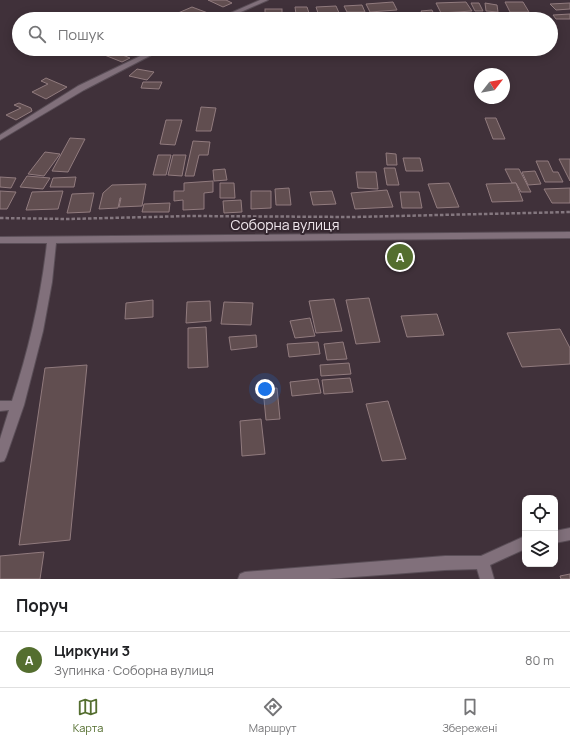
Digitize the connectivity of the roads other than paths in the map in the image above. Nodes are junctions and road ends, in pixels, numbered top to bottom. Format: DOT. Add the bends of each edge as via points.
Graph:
graph roads {
  1 [pos="265,0"];
  2 [pos="237,12"];
  3 [pos="146,56"];
  4 [pos="0,138"];
  5 [pos="570,236"];
  6 [pos="0,240"];
  7 [pos="52,240"];
  8 [pos="18,405"];
  9 [pos="0,406"];
  10 [pos="0,457"];
  11 [pos="570,534"];
  12 [pos="558,536"];
  13 [pos="522,543"];
  14 [pos="482,562"];
  15 [pos="245,579"];
  16 [pos="487,579"];
  1 -- 2 [label="street"];
  3 -- 4 [label="street" via="81,88"];
  5 -- 7 [label="street, Соборна вулиця"];
  6 -- 7 [label="street, Соборна вулиця"];
  7 -- 8 [label="street" via="45,295"];
  8 -- 9 [label="street"];
  8 -- 10 [label="street"];
  11 -- 12 [label="street"];
  13 -- 14 [label="street"];
  14 -- 15 [label="street"];
  14 -- 16 [label="street"];
}
